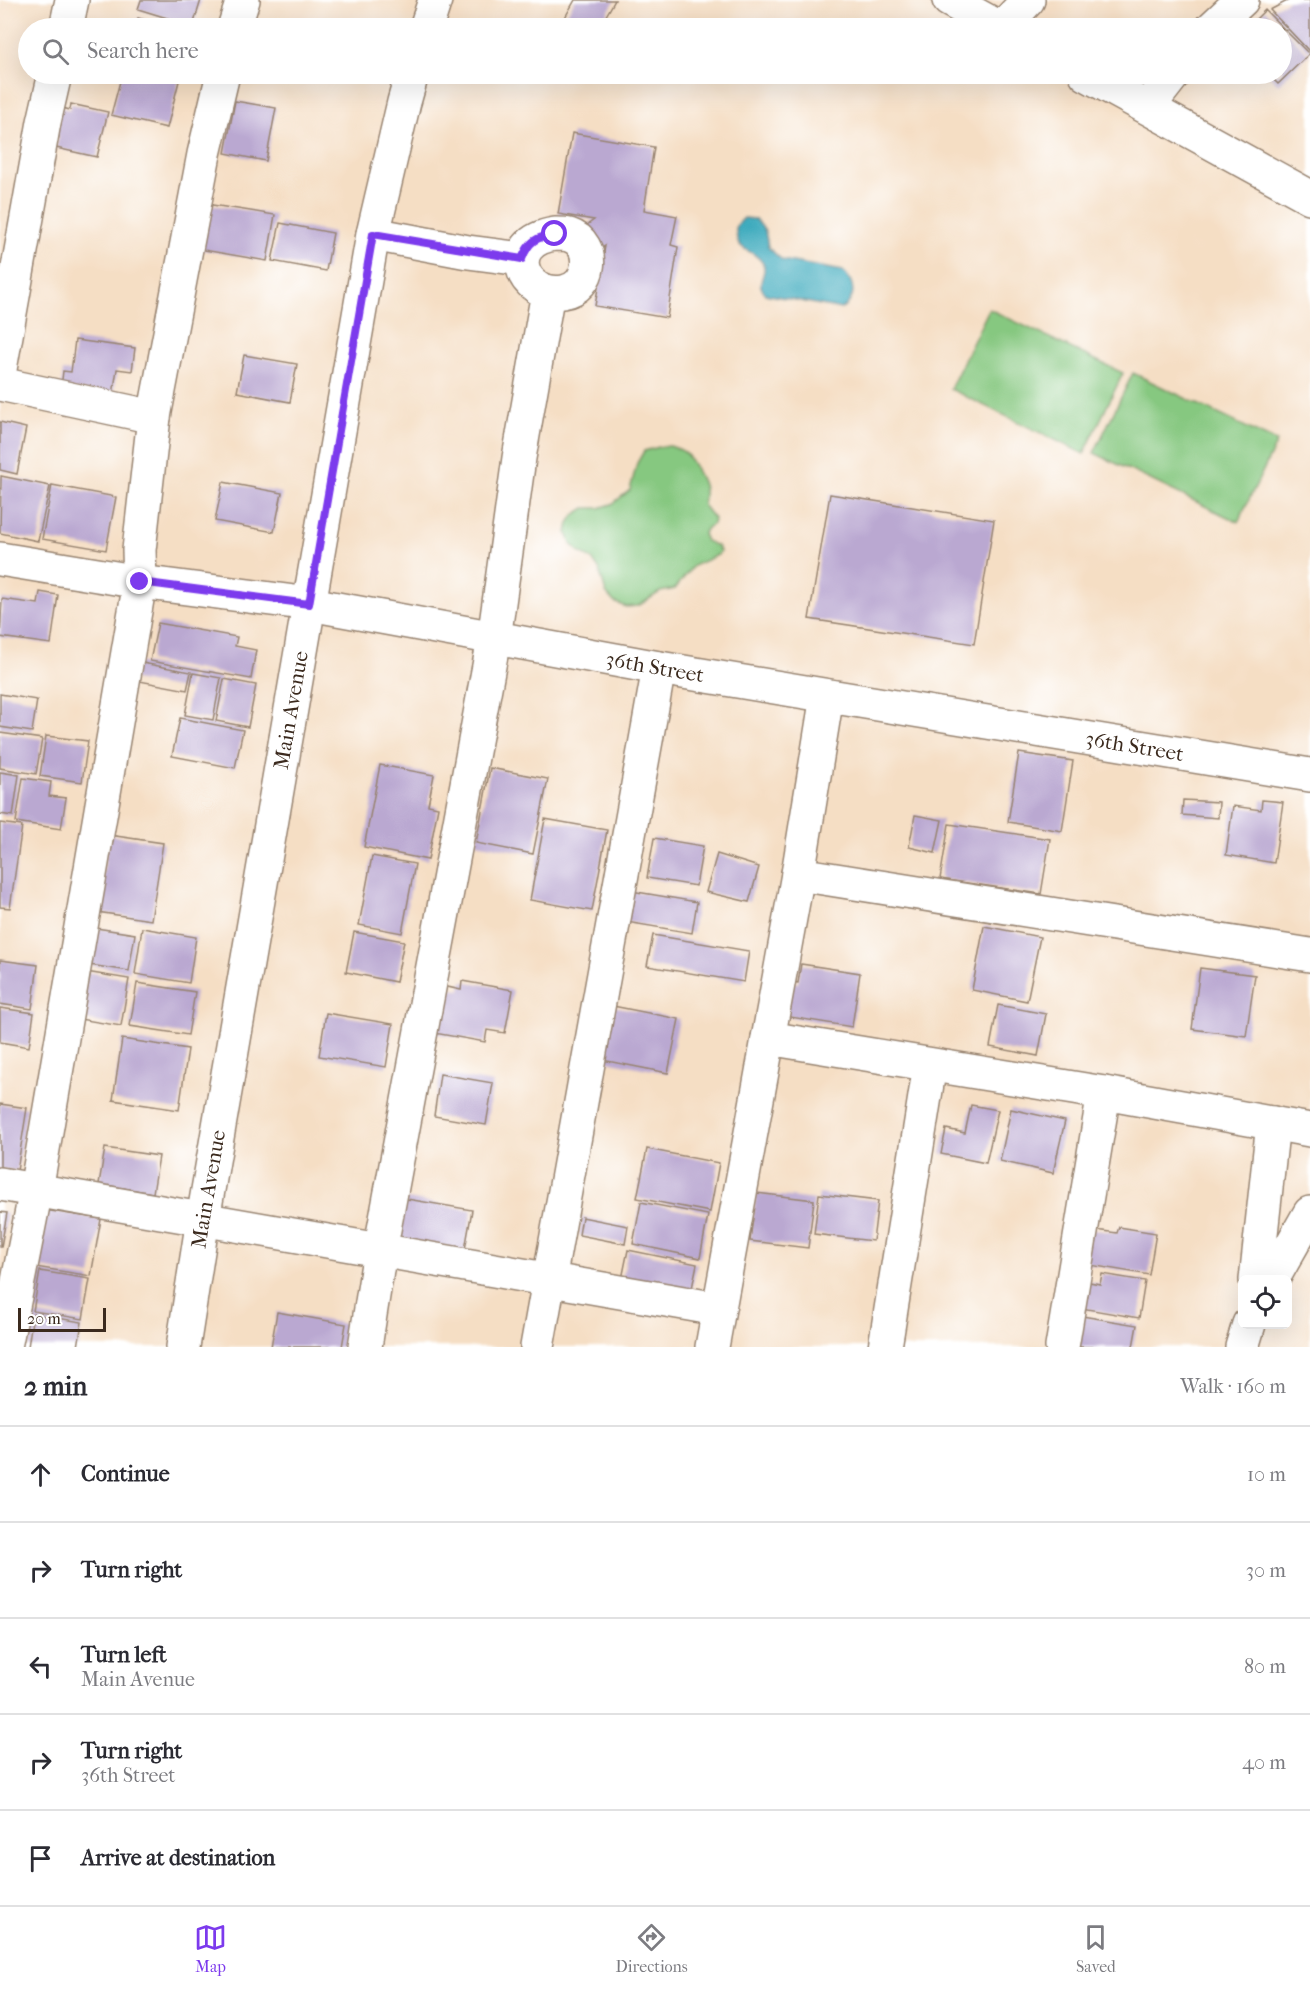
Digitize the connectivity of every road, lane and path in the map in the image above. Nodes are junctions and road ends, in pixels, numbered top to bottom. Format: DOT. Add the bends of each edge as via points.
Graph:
graph roads {
  1 [pos="72,0"];
  2 [pos="243,0"];
  3 [pos="435,0"];
  4 [pos="949,0"];
  5 [pos="1028,0"];
  6 [pos="1242,0"];
  7 [pos="68,18"];
  8 [pos="237,18"];
  9 [pos="429,18"];
  10 [pos="982,18"];
  11 [pos="1011,18"];
  12 [pos="1223,18"];
  13 [pos="53,84"];
  14 [pos="221,84"];
  15 [pos="409,84"];
  16 [pos="1106,84"];
  17 [pos="1166,84"];
  18 [pos="1149,106"];
  19 [pos="1307,190"];
  20 [pos="373,234"];
  21 [pos="522,259"];
  22 [pos="548,292"];
  23 [pos="0,369"];
  24 [pos="0,384"];
  25 [pos="154,417"];
  26 [pos="0,559"];
  27 [pos="140,582"];
  28 [pos="309,604"];
  29 [pos="494,639"];
  30 [pos="659,668"];
  31 [pos="826,696"];
  32 [pos="1310,775"];
  33 [pos="798,874"];
  34 [pos="1310,955"];
  35 [pos="768,1038"];
  36 [pos="930,1065"];
  37 [pos="1104,1093"];
  38 [pos="1273,1123"];
  39 [pos="1310,1130"];
  40 [pos="0,1184"];
  41 [pos="36,1190"];
  42 [pos="1310,1213"];
  43 [pos="203,1219"];
  44 [pos="380,1251"];
  45 [pos="1257,1275"];
  46 [pos="1275,1275"];
  47 [pos="548,1280"];
  48 [pos="718,1309"];
  49 [pos="1247,1329"];
  50 [pos="4,1347"];
  51 [pos="183,1347"];
  52 [pos="365,1347"];
  53 [pos="537,1347"];
  54 [pos="712,1347"];
  55 [pos="885,1347"];
  56 [pos="1062,1347"];
  57 [pos="1242,1347"];
  1 -- 7 [label="street"];
  2 -- 8 [label="street"];
  3 -- 9 [label="street"];
  4 -- 10 [label="street"];
  5 -- 11 [label="street"];
  6 -- 12 [label="street"];
  13 -- 23 [label="street"];
  14 -- 25 [label="street"];
  15 -- 20 [label="street, Main Avenue"];
  16 -- 18 [label="street"];
  17 -- 18 [label="street"];
  18 -- 19 [label="street"];
  20 -- 21 [label="street"];
  20 -- 28 [label="street, Main Avenue"];
  21 -- 22 [label="street" via="524,274 534,286"];
  21 -- 22 [label="street" via="527,246 540,237 570,235 584,247 588,260 580,284 575,289"];
  22 -- 29 [label="street" via="519,458"];
  24 -- 25 [label="street"];
  25 -- 27 [label="street" via="139,550"];
  26 -- 27 [label="street, 36th Street"];
  27 -- 28 [label="street, 36th Street"];
  27 -- 41 [label="street"];
  28 -- 29 [label="street, 36th Street"];
  28 -- 43 [label="street, Main Avenue"];
  29 -- 30 [label="street, 36th Street"];
  29 -- 44 [label="street"];
  30 -- 31 [label="street, 36th Street"];
  30 -- 47 [label="street"];
  31 -- 32 [label="street, 36th Street"];
  31 -- 33 [label="street"];
  33 -- 34 [label="street"];
  33 -- 35 [label="street"];
  35 -- 36 [label="street"];
  35 -- 48 [label="street"];
  36 -- 37 [label="street"];
  36 -- 55 [label="street"];
  37 -- 38 [label="street"];
  37 -- 56 [label="street"];
  38 -- 39 [label="street"];
  38 -- 45 [label="street"];
  40 -- 41 [label="street"];
  41 -- 43 [label="street"];
  41 -- 50 [label="street"];
  42 -- 46 [label="street"];
  43 -- 44 [label="street"];
  43 -- 51 [label="street, Main Avenue"];
  44 -- 47 [label="street"];
  44 -- 52 [label="street"];
  47 -- 48 [label="street"];
  47 -- 53 [label="street"];
  48 -- 54 [label="street"];
  49 -- 57 [label="street"];
}
